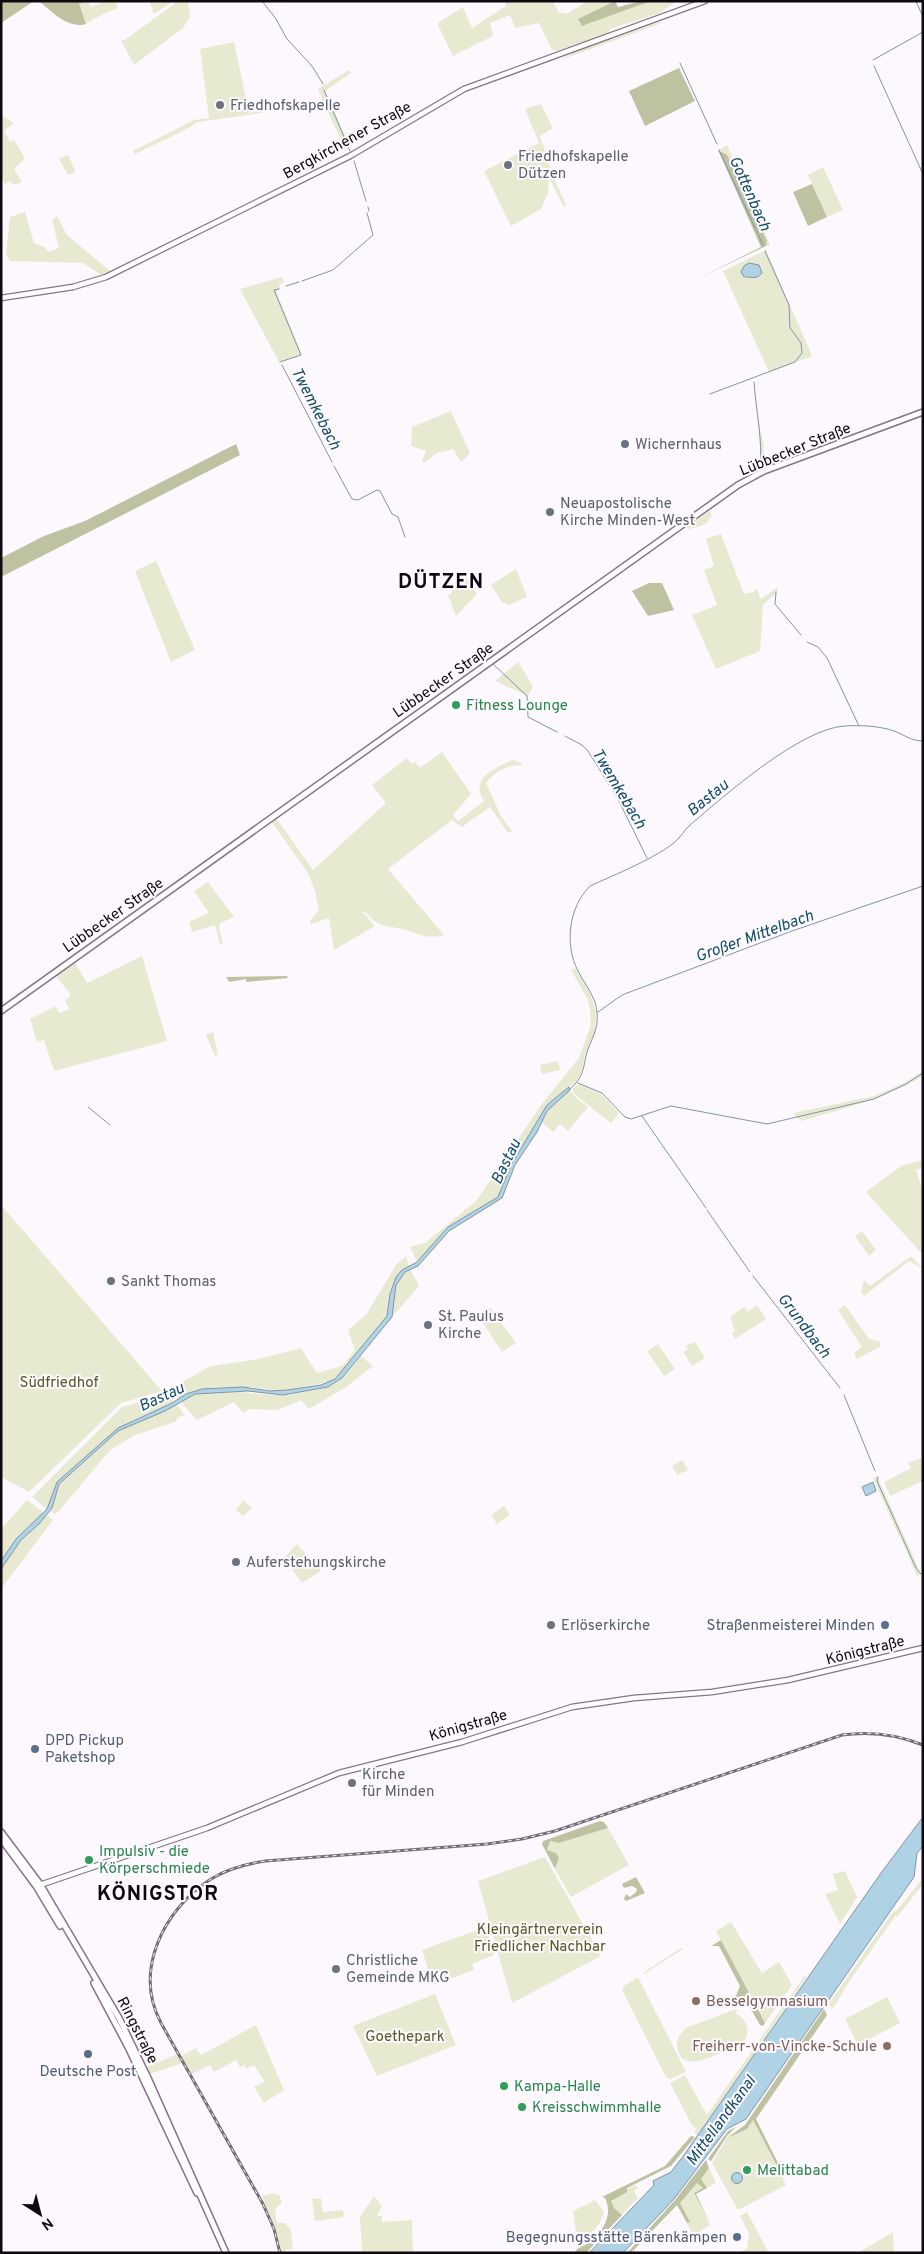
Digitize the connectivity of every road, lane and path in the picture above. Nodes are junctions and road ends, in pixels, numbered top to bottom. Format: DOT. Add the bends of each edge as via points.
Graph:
graph roads {
  1 [pos="706,1"];
  2 [pos="1,298"];
  3 [pos="923,412"];
  4 [pos="1,1011"];
  5 [pos="923,1648"];
  6 [pos="1,1832"];
  7 [pos="1,1839"];
  8 [pos="38,1885"];
  9 [pos="225,2253"];
  1 -- 2 [label="main road, Bergkirchener Straße" via="464,89 350,156 106,277 73,287"];
  3 -- 4 [label="main road, Lübbecker Straße" via="764,471 738,485"];
  5 -- 8 [label="main road, Königstraße" via="788,1680 572,1707 462,1742 339,1773 207,1828"];
  6 -- 8 [label="main road, Ringstraße"];
  7 -- 8 [label="main road, Ringstraße"];
  8 -- 9 [label="main road, Ringstraße" via="115,2021"];
}
